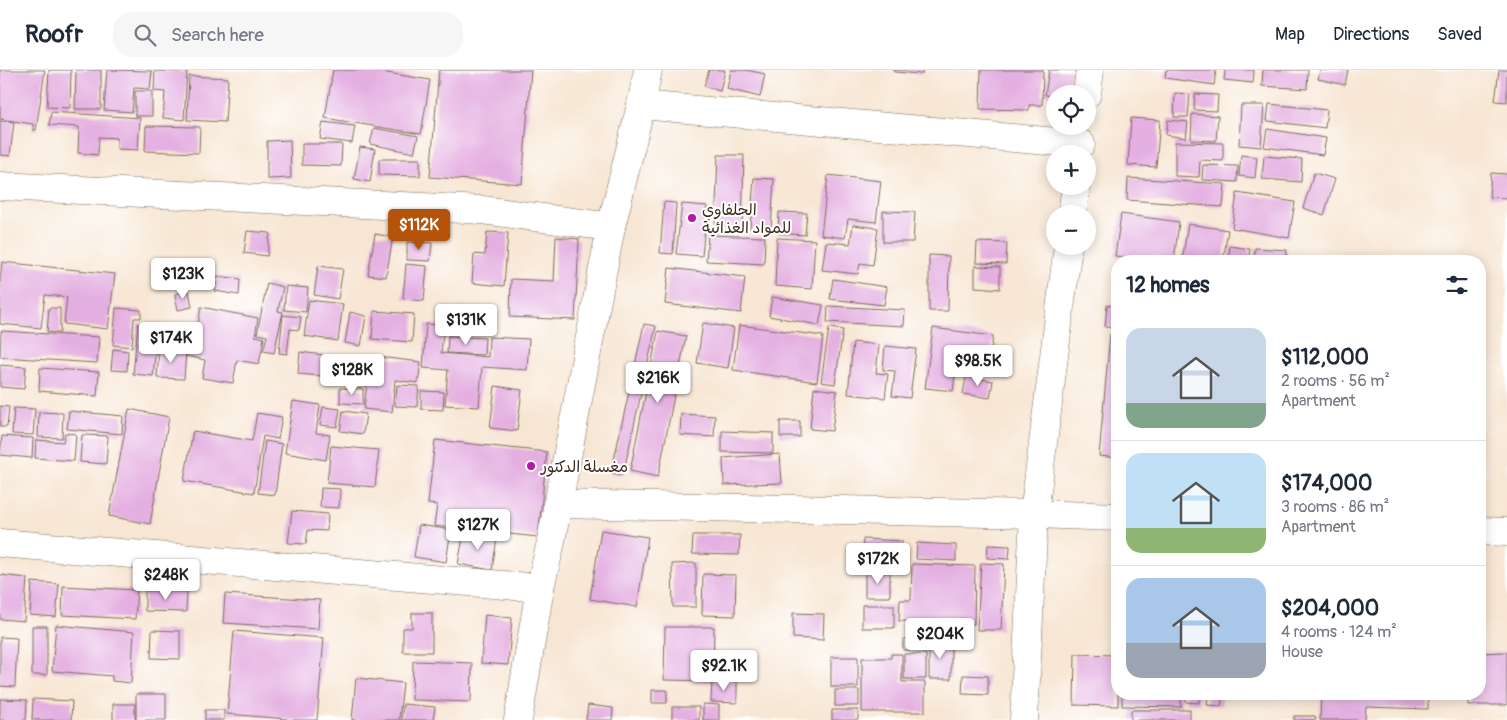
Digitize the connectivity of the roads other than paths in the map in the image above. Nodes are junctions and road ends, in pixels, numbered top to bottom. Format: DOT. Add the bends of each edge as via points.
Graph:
graph roads {
  1 [pos="648,70"];
  2 [pos="1090,70"];
  3 [pos="1088,85"];
  4 [pos="641,105"];
  5 [pos="1081,141"];
  6 [pos="0,186"];
  7 [pos="610,227"];
  8 [pos="1067,255"];
  9 [pos="558,504"];
  10 [pos="1034,514"];
  11 [pos="1111,517"];
  12 [pos="1486,531"];
  13 [pos="1507,532"];
  14 [pos="0,543"];
  15 [pos="540,588"];
  16 [pos="518,720"];
  17 [pos="1024,720"];
  1 -- 4 [label="street"];
  2 -- 3 [label="street"];
  4 -- 5 [label="street"];
  4 -- 7 [label="street"];
  6 -- 7 [label="street" via="482,210"];
  7 -- 9 [label="street"];
  8 -- 10 [label="street"];
  9 -- 10 [label="street"];
  9 -- 15 [label="street"];
  10 -- 11 [label="street"];
  10 -- 17 [label="street"];
  12 -- 13 [label="street"];
  14 -- 15 [label="street"];
  15 -- 16 [label="street"];
}
